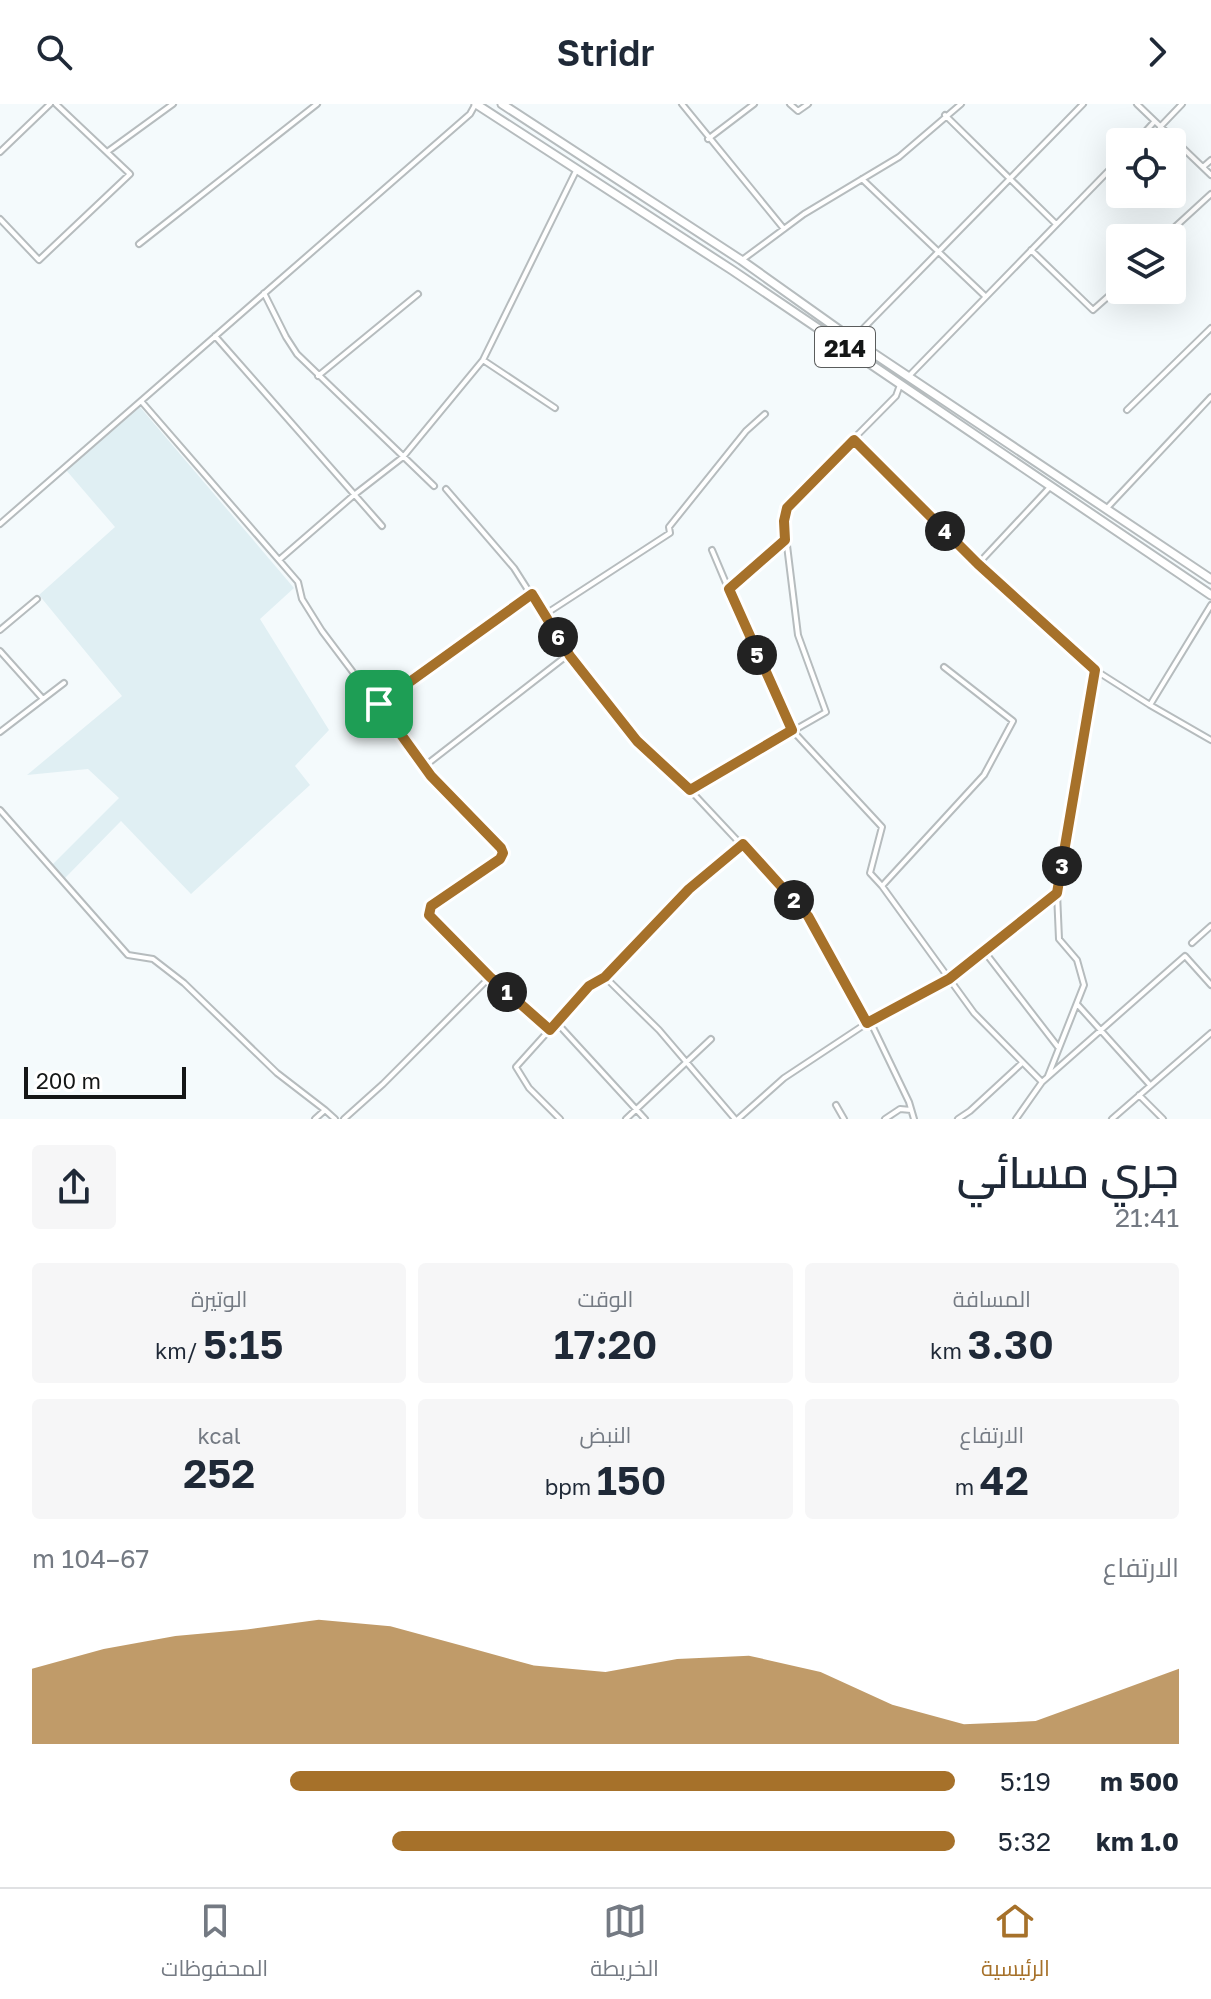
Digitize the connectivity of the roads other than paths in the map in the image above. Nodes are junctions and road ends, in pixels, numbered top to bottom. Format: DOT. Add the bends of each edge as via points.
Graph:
graph roads {
  1 [pos="53,104"];
  2 [pos="173,104"];
  3 [pos="317,104"];
  4 [pos="476,104"];
  5 [pos="502,104"];
  6 [pos="682,104"];
  7 [pos="754,104"];
  8 [pos="790,104"];
  9 [pos="808,104"];
  10 [pos="961,104"];
  11 [pos="1083,104"];
  12 [pos="1137,104"];
  13 [pos="1182,104"];
  14 [pos="945,115"];
  15 [pos="1154,122"];
  16 [pos="1160,127"];
  17 [pos="1149,128"];
  18 [pos="708,139"];
  19 [pos="0,152"];
  20 [pos="107,152"];
  21 [pos="1211,160"];
  22 [pos="1203,167"];
  23 [pos="576,171"];
  24 [pos="1106,173"];
  25 [pos="1211,175"];
  26 [pos="862,179"];
  27 [pos="1012,179"];
  28 [pos="1211,194"];
  29 [pos="0,219"];
  30 [pos="1056,224"];
  31 [pos="1178,224"];
  32 [pos="784,229"];
  33 [pos="139,244"];
  34 [pos="1031,250"];
  35 [pos="940,251"];
  36 [pos="741,260"];
  37 [pos="264,293"];
  38 [pos="418,294"];
  39 [pos="985,297"];
  40 [pos="1106,298"];
  41 [pos="1211,328"];
  42 [pos="215,336"];
  43 [pos="852,339"];
  44 [pos="483,360"];
  45 [pos="318,376"];
  46 [pos="908,377"];
  47 [pos="900,385"];
  48 [pos="1211,397"];
  49 [pos="141,401"];
  50 [pos="555,408"];
  51 [pos="1127,410"];
  52 [pos="765,414"];
  53 [pos="854,440"];
  54 [pos="403,457"];
  55 [pos="434,486"];
  56 [pos="1050,487"];
  57 [pos="446,489"];
  58 [pos="354,495"];
  59 [pos="1105,509"];
  60 [pos="0,524"];
  61 [pos="382,526"];
  62 [pos="785,540"];
  63 [pos="712,550"];
  64 [pos="279,560"];
  65 [pos="978,564"];
  66 [pos="1210,576"];
  67 [pos="729,589"];
  68 [pos="532,594"];
  69 [pos="1211,595"];
  70 [pos="37,599"];
  71 [pos="1211,605"];
  72 [pos="544,615"];
  73 [pos="0,630"];
  74 [pos="0,651"];
  75 [pos="569,654"];
  76 [pos="944,667"];
  77 [pos="1095,670"];
  78 [pos="64,683"];
  79 [pos="43,699"];
  80 [pos="379,704"];
  81 [pos="1150,705"];
  82 [pos="792,730"];
  83 [pos="0,732"];
  84 [pos="1211,740"];
  85 [pos="425,766"];
  86 [pos="690,790"];
  87 [pos="0,810"];
  88 [pos="0,819"];
  89 [pos="8,819"];
  90 [pos="743,844"];
  91 [pos="882,886"];
  92 [pos="1057,893"];
  93 [pos="1211,926"];
  94 [pos="1192,943"];
  95 [pos="984,951"];
  96 [pos="490,977"];
  97 [pos="605,977"];
  98 [pos="949,979"];
  99 [pos="1211,985"];
  100 [pos="1077,1004"];
  101 [pos="557,1023"];
  102 [pos="869,1023"];
  103 [pos="1102,1029"];
  104 [pos="550,1030"];
  105 [pos="1211,1033"];
  106 [pos="711,1039"];
  107 [pos="1059,1048"];
  108 [pos="686,1062"];
  109 [pos="1023,1062"];
  110 [pos="1048,1076"];
  111 [pos="1042,1082"];
  112 [pos="1150,1085"];
  113 [pos="1139,1095"];
  114 [pos="836,1105"];
  115 [pos="325,1110"];
  116 [pos="636,1110"];
  117 [pos="911,1110"];
  118 [pos="315,1119"];
  119 [pos="335,1119"];
  120 [pos="344,1119"];
  121 [pos="560,1119"];
  122 [pos="626,1119"];
  123 [pos="645,1119"];
  124 [pos="736,1119"];
  125 [pos="844,1119"];
  126 [pos="885,1119"];
  127 [pos="914,1119"];
  128 [pos="958,1119"];
  129 [pos="1016,1119"];
  130 [pos="1112,1119"];
  131 [pos="1163,1119"];
  1 -- 19 [label="street"];
  1 -- 20 [label="street"];
  2 -- 20 [label="street"];
  3 -- 33 [label="street"];
  4 -- 23 [label="highway, 214"];
  4 -- 37 [label="street"];
  5 -- 36 [label="highway, 214"];
  6 -- 18 [label="street"];
  7 -- 18 [label="street"];
  8 -- 9 [label="street" via="798,111"];
  10 -- 14 [label="street"];
  11 -- 27 [label="street"];
  12 -- 15 [label="street"];
  13 -- 16 [label="street"];
  14 -- 26 [label="street" via="899,157"];
  14 -- 27 [label="street"];
  15 -- 16 [label="street"];
  15 -- 17 [label="street"];
  16 -- 22 [label="street"];
  18 -- 32 [label="street"];
  20 -- 29 [label="street" via="130,174 39,260"];
  21 -- 22 [label="street"];
  22 -- 25 [label="street"];
  23 -- 44 [label="street"];
  23 -- 47 [label="highway, 214"];
  24 -- 30 [label="street"];
  26 -- 32 [label="street"];
  26 -- 35 [label="street"];
  27 -- 30 [label="street"];
  27 -- 35 [label="street"];
  28 -- 31 [label="street"];
  30 -- 34 [label="street"];
  32 -- 36 [label="street"];
  34 -- 39 [label="street"];
  34 -- 40 [label="street" via="1093,310"];
  35 -- 39 [label="street"];
  35 -- 43 [label="street"];
  36 -- 43 [label="highway, 214"];
  37 -- 42 [label="street"];
  37 -- 45 [label="street" via="297,354"];
  38 -- 45 [label="street"];
  39 -- 46 [label="street"];
  41 -- 51 [label="street"];
  42 -- 49 [label="street"];
  42 -- 58 [label="street"];
  43 -- 46 [label="highway, 214"];
  44 -- 50 [label="street"];
  44 -- 54 [label="street"];
  45 -- 54 [label="street"];
  46 -- 59 [label="highway, 214"];
  47 -- 53 [label="street"];
  47 -- 56 [label="highway, 214"];
  48 -- 59 [label="street"];
  49 -- 60 [label="street"];
  49 -- 64 [label="street"];
  52 -- 72 [label="street" via="669,527 670,533"];
  53 -- 62 [label="street" via="787,508"];
  53 -- 65 [label="street"];
  54 -- 55 [label="street"];
  54 -- 58 [label="street"];
  56 -- 65 [label="street"];
  56 -- 69 [label="highway, 214"];
  57 -- 68 [label="street"];
  58 -- 61 [label="street"];
  58 -- 64 [label="street"];
  59 -- 66 [label="highway, 214"];
  62 -- 67 [label="street"];
  62 -- 82 [label="street" via="798,635 826,712"];
  63 -- 67 [label="street"];
  64 -- 80 [label="street" via="298,582 322,631"];
  65 -- 77 [label="street"];
  67 -- 82 [label="street"];
  68 -- 72 [label="street"];
  68 -- 80 [label="street"];
  70 -- 73 [label="street"];
  71 -- 81 [label="street"];
  72 -- 75 [label="street"];
  74 -- 79 [label="street"];
  75 -- 85 [label="street"];
  75 -- 86 [label="street" via="637,741"];
  76 -- 91 [label="street" via="1013,721 984,775"];
  77 -- 81 [label="street"];
  77 -- 92 [label="street"];
  78 -- 79 [label="street"];
  79 -- 83 [label="street"];
  80 -- 85 [label="street"];
  81 -- 84 [label="street"];
  82 -- 86 [label="street"];
  82 -- 91 [label="street" via="880,823 870,873"];
  85 -- 96 [label="street" via="503,853 431,906 429,915"];
  86 -- 90 [label="street"];
  87 -- 89 [label="street"];
  88 -- 89 [label="street"];
  89 -- 115 [label="street" via="128,955 153,959 184,983 277,1073"];
  90 -- 97 [label="street" via="689,889"];
  90 -- 102 [label="street" via="808,916"];
  91 -- 98 [label="street"];
  92 -- 95 [label="street"];
  92 -- 100 [label="street" via="1059,939 1083,976"];
  93 -- 94 [label="street"];
  95 -- 98 [label="street"];
  95 -- 107 [label="street"];
  96 -- 104 [label="street"];
  96 -- 120 [label="street"];
  97 -- 101 [label="street" via="589,986"];
  97 -- 108 [label="street"];
  98 -- 102 [label="street"];
  98 -- 109 [label="street"];
  99 -- 103 [label="street" via="1185,956"];
  100 -- 103 [label="street"];
  100 -- 107 [label="street"];
  101 -- 104 [label="street"];
  101 -- 116 [label="street"];
  102 -- 117 [label="street"];
  102 -- 124 [label="street" via="784,1078"];
  103 -- 110 [label="street"];
  103 -- 112 [label="street"];
  104 -- 121 [label="street" via="516,1067"];
  105 -- 112 [label="street"];
  106 -- 108 [label="street"];
  107 -- 110 [label="street"];
  108 -- 116 [label="street"];
  108 -- 124 [label="street"];
  109 -- 111 [label="street"];
  109 -- 128 [label="street"];
  110 -- 111 [label="street"];
  111 -- 129 [label="street"];
  112 -- 113 [label="street"];
  113 -- 130 [label="street"];
  113 -- 131 [label="street"];
  114 -- 125 [label="street"];
  115 -- 118 [label="street"];
  115 -- 119 [label="street"];
  116 -- 122 [label="street"];
  116 -- 123 [label="street"];
  117 -- 126 [label="street" via="900,1109"];
  117 -- 127 [label="street"];
}
